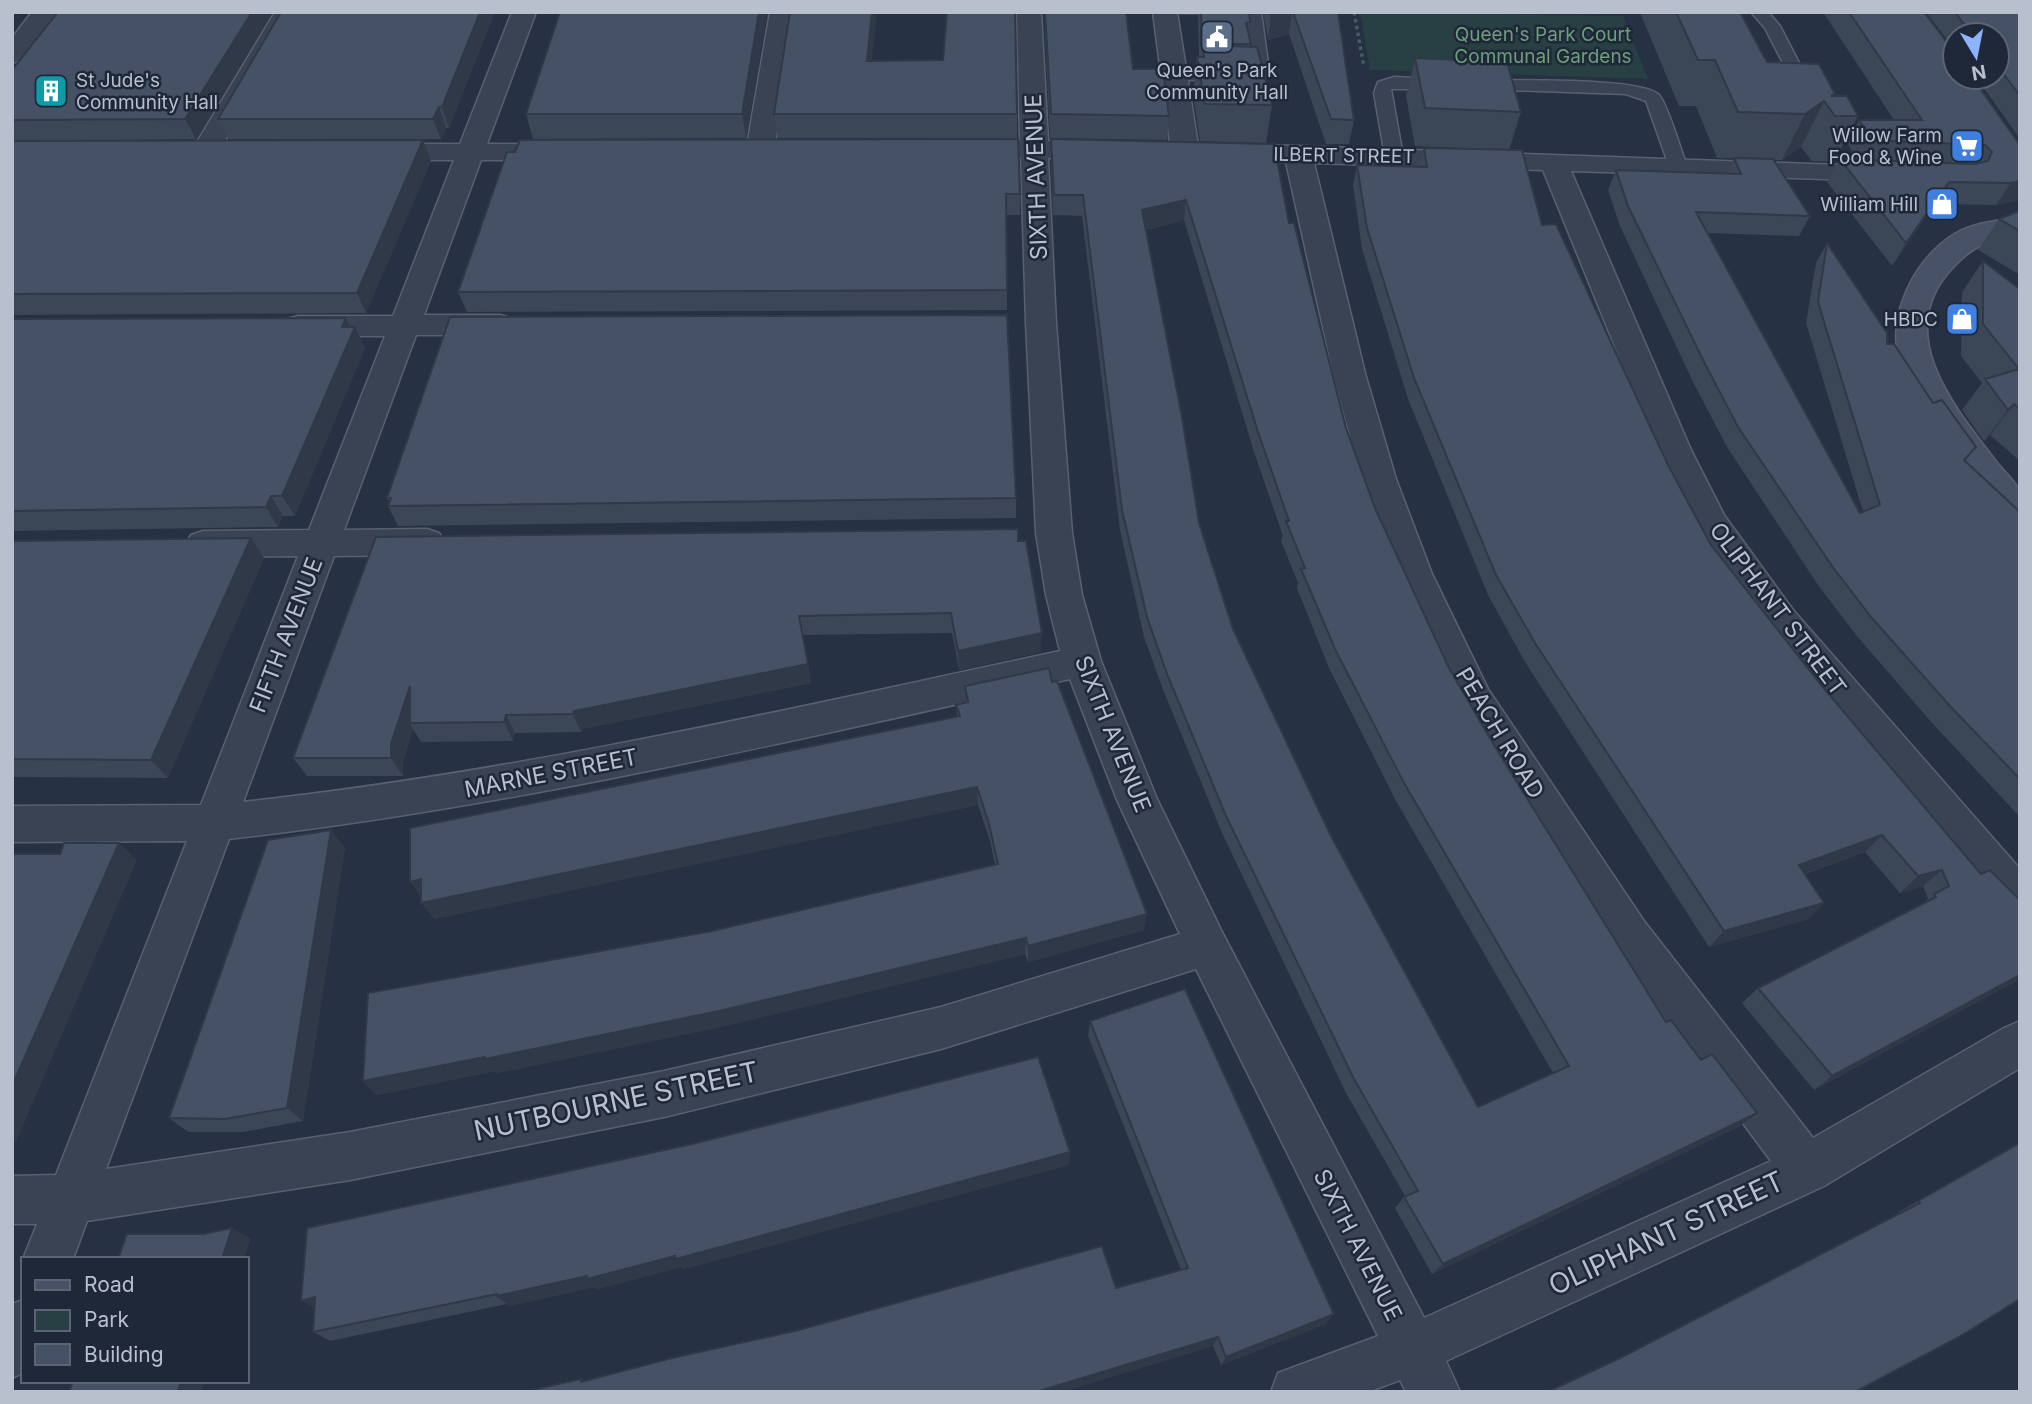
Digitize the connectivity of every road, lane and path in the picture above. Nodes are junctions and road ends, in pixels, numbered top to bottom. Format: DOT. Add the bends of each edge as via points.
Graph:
graph roads {
  1 [pos="45,12"];
  2 [pos="287,12"];
  3 [pos="524,12"];
  4 [pos="782,12"];
  5 [pos="1029,12"];
  6 [pos="1165,12"];
  7 [pos="1253,12"];
  8 [pos="1354,12"];
  9 [pos="1759,12"];
  10 [pos="12,55"];
  11 [pos="1174,76"];
  12 [pos="1382,93"];
  13 [pos="1813,105"];
  14 [pos="940,149"];
  15 [pos="1034,149"];
  16 [pos="788,150"];
  17 [pos="1159,151"];
  18 [pos="177,152"];
  19 [pos="353,152"];
  20 [pos="470,152"];
  21 [pos="587,152"];
  22 [pos="1298,154"];
  23 [pos="1394,156"];
  24 [pos="1553,162"];
  25 [pos="1678,166"];
  26 [pos="1909,174"];
  27 [pos="2020,227"];
  28 [pos="404,325"];
  29 [pos="528,325"];
  30 [pos="265,326"];
  31 [pos="2020,513"];
  32 [pos="459,541"];
  33 [pos="321,543"];
  34 [pos="173,544"];
  35 [pos="1082,661"];
  36 [pos="214,823"];
  37 [pos="12,824"];
  38 [pos="2020,900"];
  39 [pos="1207,946"];
  40 [pos="2020,1043"];
  41 [pos="1807,1169"];
  42 [pos="70,1199"];
  43 [pos="12,1200"];
  44 [pos="49,1257"];
  45 [pos="21,1330"];
  46 [pos="12,1352"];
  47 [pos="1423,1371"];
  48 [pos="1297,1392"];
  1 -- 10 [label="street"];
  2 -- 18 [label="street" via="218,152"];
  3 -- 20 [label="street, FIFTH AVENUE"];
  4 -- 16 [label="street" via="747,151"];
  5 -- 15 [label="street, SIXTH AVENUE"];
  6 -- 11 [label="street"];
  7 -- 11 [label="lane" via="1258,75"];
  8 -- 12 [label="path" via="1367,87"];
  9 -- 13 [label="lane" via="1772,26"];
  11 -- 17 [label="street"];
  12 -- 23 [label="lane"];
  12 -- 25 [label="lane" via="1384,86 1394,82 1638,92 1653,99"];
  14 -- 15 [label="street, ILBERT STREET"];
  15 -- 17 [label="street, ILBERT STREET"];
  15 -- 35 [label="street, SIXTH AVENUE" via="1027,323 1040,534 1064,595"];
  17 -- 22 [label="street, ILBERT STREET"];
  19 -- 20 [label="street"];
  20 -- 21 [label="street"];
  20 -- 28 [label="street, FIFTH AVENUE"];
  22 -- 23 [label="street, ILBERT STREET"];
  22 -- 41 [label="street, PEACH ROAD" via="1350,377 1379,478 1414,574 1473,698 1629,936"];
  23 -- 24 [label="street, ILBERT STREET"];
  24 -- 25 [label="street, ILBERT STREET"];
  24 -- 38 [label="street, OLIPHANT STREET" via="1674,450 1710,523 1780,620"];
  25 -- 26 [label="street, ILBERT STREET" via="1845,161"];
  27 -- 31 [label="main road" via="1989,230 1959,242 1917,297 1909,337 1923,382 2000,494"];
  28 -- 29 [label="street"];
  28 -- 30 [label="street"];
  28 -- 33 [label="street, FIFTH AVENUE"];
  32 -- 33 [label="street"];
  33 -- 34 [label="street"];
  33 -- 36 [label="street, FIFTH AVENUE"];
  35 -- 36 [label="street, MARNE STREET" via="484,788"];
  35 -- 39 [label="street, SIXTH AVENUE" via="1137,800"];
  36 -- 37 [label="street, MARNE STREET"];
  36 -- 42 [label="street, FIFTH AVENUE"];
  39 -- 42 [label="street, NUTBOURNE STREET" via="940,1028 664,1094 350,1156"];
  39 -- 47 [label="street, SIXTH AVENUE"];
  40 -- 41 [label="street, OLIPHANT STREET"];
  41 -- 47 [label="street, OLIPHANT STREET"];
  42 -- 43 [label="street, NUTBOURNE STREET"];
  42 -- 44 [label="street, FIFTH AVENUE"];
  45 -- 46 [label="street"];
  47 -- 48 [label="street, OLIPHANT STREET"];
}
